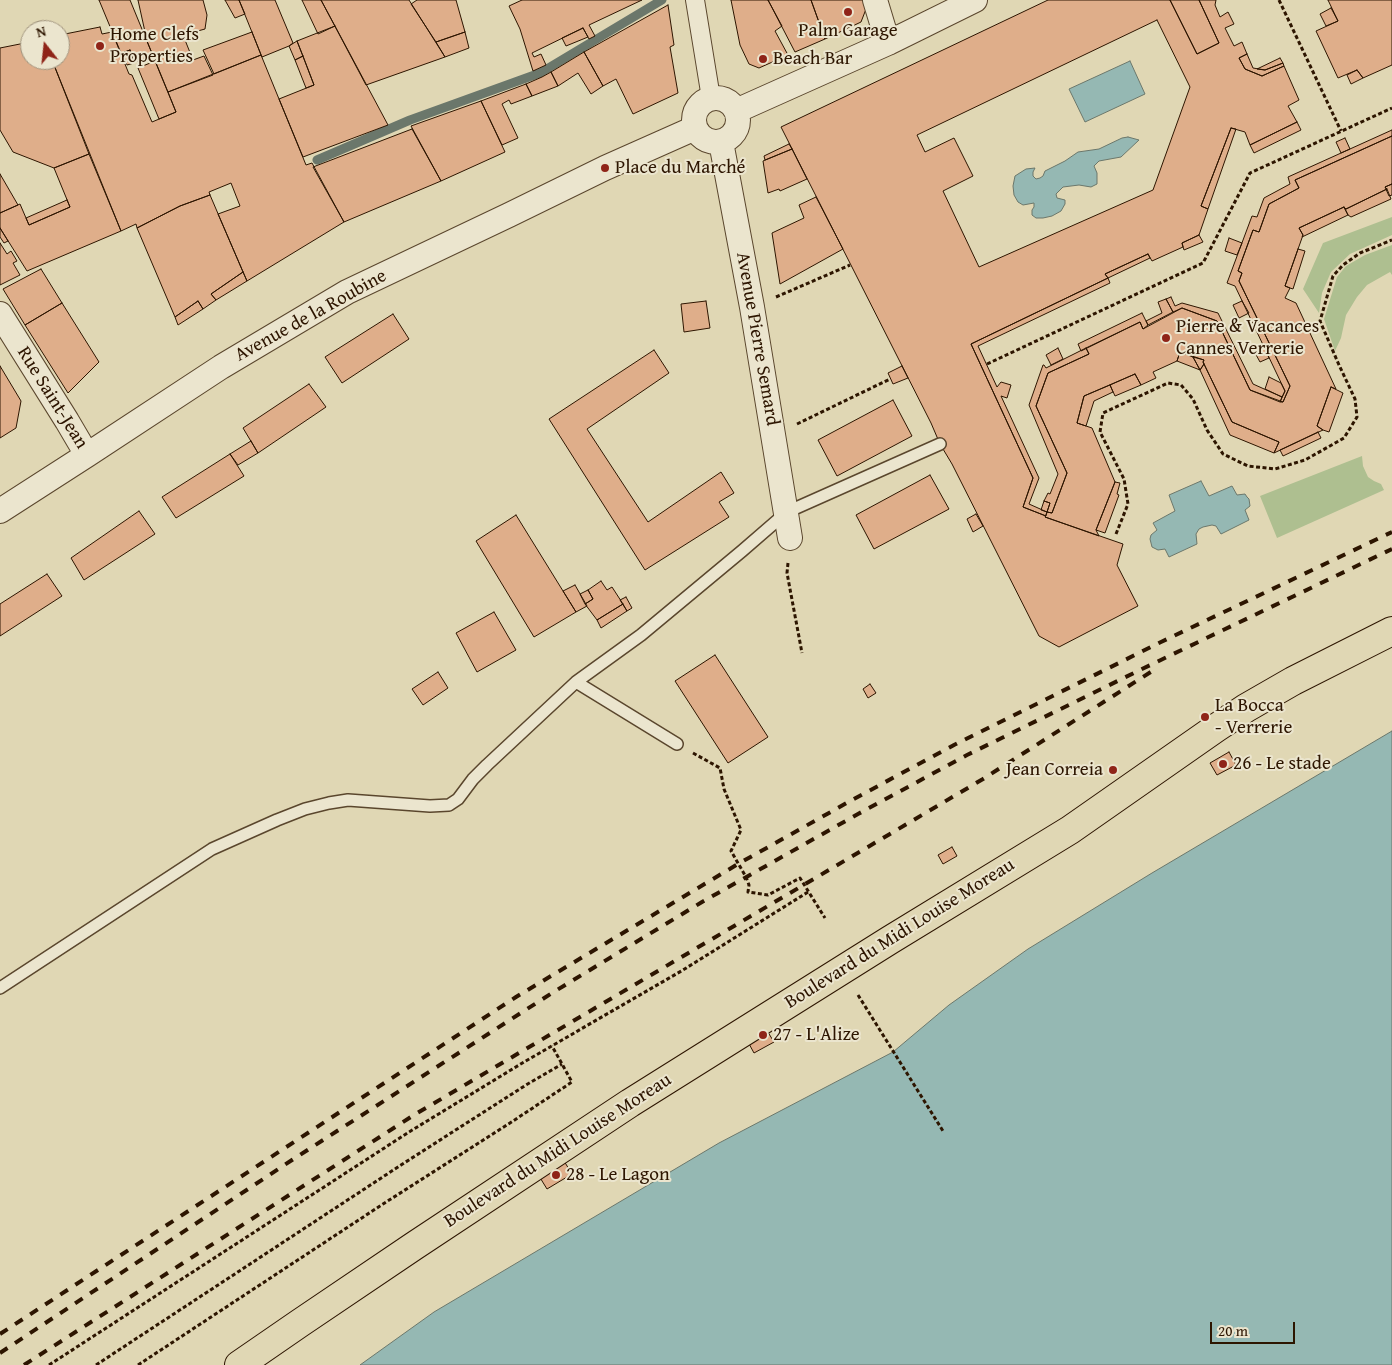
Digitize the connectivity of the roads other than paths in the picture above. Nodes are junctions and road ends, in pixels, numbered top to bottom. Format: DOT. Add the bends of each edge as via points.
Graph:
graph roads {
  1 [pos="695,0"];
  2 [pos="875,0"];
  3 [pos="975,0"];
  4 [pos="888,43"];
  5 [pos="711,98"];
  6 [pos="736,111"];
  7 [pos="695,128"];
  8 [pos="721,142"];
  9 [pos="0,314"];
  10 [pos="940,444"];
  11 [pos="87,456"];
  12 [pos="0,511"];
  13 [pos="787,512"];
  14 [pos="790,538"];
  15 [pos="1392,631"];
  16 [pos="576,682"];
  17 [pos="678,744"];
  18 [pos="0,988"];
  19 [pos="239,1365"];
  1 -- 5 [label="street"];
  2 -- 4 [label="street"];
  3 -- 4 [label="street"];
  4 -- 6 [label="street"];
  5 -- 6 [label="street" via="728,101"];
  5 -- 7 [label="street" via="697,108 693,121"];
  6 -- 8 [label="street" via="738,125 735,132"];
  7 -- 8 [label="street" via="704,139"];
  7 -- 11 [label="street, Avenue de la Roubine" via="347,292 221,367"];
  8 -- 13 [label="street, Avenue Pierre Semard"];
  9 -- 11 [label="street, Rue Saint-Jean"];
  10 -- 13 [label="lane"];
  11 -- 12 [label="street, Avenue de la Roubine"];
  13 -- 14 [label="street, Avenue Pierre Semard"];
  13 -- 16 [label="lane" via="641,635"];
  15 -- 19 [label="main road, Boulevard du Midi Louise Moreau" via="1246,708 1070,830 630,1103"];
  16 -- 17 [label="lane"];
  16 -- 18 [label="lane" via="487,764 458,799 449,805 348,800 329,802 277,820 212,849"];
}
